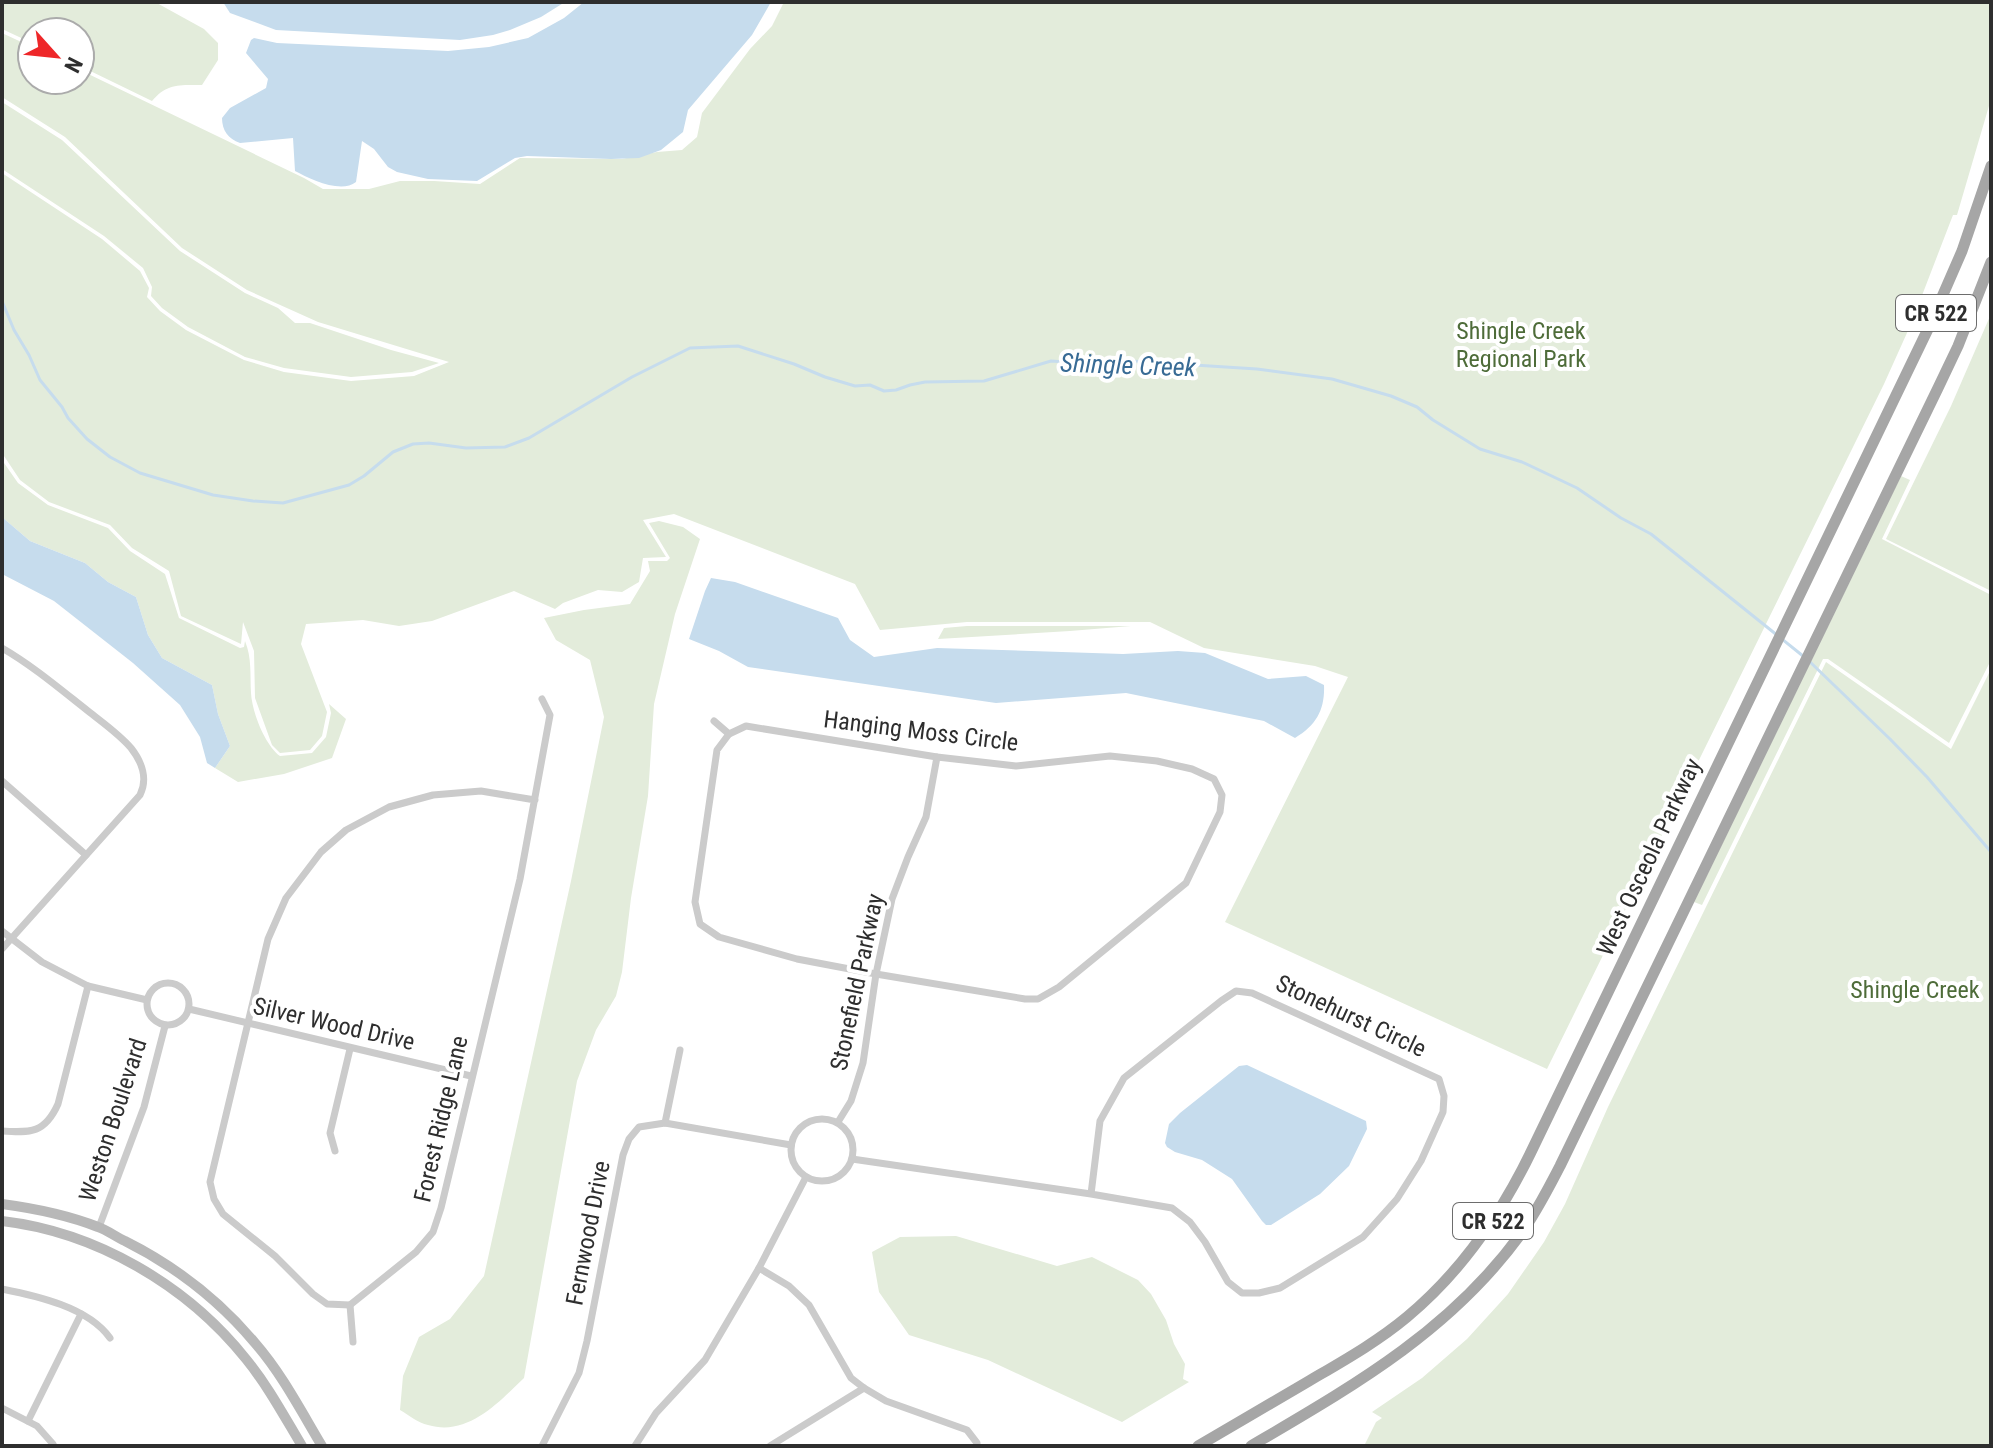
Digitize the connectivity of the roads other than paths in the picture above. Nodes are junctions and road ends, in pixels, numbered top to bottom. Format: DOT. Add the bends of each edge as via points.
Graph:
graph roads {
  1 [pos="1991,166"];
  2 [pos="1991,262"];
  3 [pos="2,648"];
  4 [pos="542,699"];
  5 [pos="714,721"];
  6 [pos="729,734"];
  7 [pos="937,757"];
  8 [pos="2,781"];
  9 [pos="535,800"];
  10 [pos="86,855"];
  11 [pos="2,931"];
  12 [pos="11,939"];
  13 [pos="2,949"];
  14 [pos="876,974"];
  15 [pos="88,986"];
  16 [pos="147,1000"];
  17 [pos="189,1009"];
  18 [pos="248,1025"];
  19 [pos="165,1026"];
  20 [pos="350,1049"];
  21 [pos="680,1050"];
  22 [pos="471,1076"];
  23 [pos="838,1122"];
  24 [pos="665,1123"];
  25 [pos="2,1131"];
  26 [pos="791,1145"];
  27 [pos="335,1151"];
  28 [pos="852,1159"];
  29 [pos="806,1177"];
  30 [pos="1091,1194"];
  31 [pos="2,1204"];
  32 [pos="2,1221"];
  33 [pos="99,1227"];
  34 [pos="93,1245"];
  35 [pos="759,1268"];
  36 [pos="2,1289"];
  37 [pos="350,1305"];
  38 [pos="81,1314"];
  39 [pos="110,1338"];
  40 [pos="353,1342"];
  41 [pos="864,1388"];
  42 [pos="2,1408"];
  43 [pos="28,1421"];
  44 [pos="53,1444"];
  45 [pos="317,1444"];
  46 [pos="302,1446"];
  47 [pos="542,1446"];
  48 [pos="635,1446"];
  49 [pos="770,1446"];
  50 [pos="977,1446"];
  51 [pos="1198,1446"];
  52 [pos="1251,1446"];
  1 -- 51 [label="main road, West Osceola Parkway / CR 522" via="1946,290 1518,1179 1485,1232 1408,1316 1353,1356"];
  2 -- 52 [label="main road, CR 522" via="1958,346 1545,1195 1506,1253 1424,1336"];
  3 -- 10 [label="street" via="116,733 142,768 140,795"];
  4 -- 9 [label="street, Forest Ridge Lane" via="550,715"];
  5 -- 6 [label="street"];
  6 -- 7 [label="street, Hanging Moss Circle" via="746,726"];
  6 -- 14 [label="street, Hanging Moss Circle" via="717,750 695,902 700,924 719,937"];
  7 -- 14 [label="street, Stonefield Parkway" via="926,817 892,899"];
  7 -- 14 [label="street, Hanging Moss Circle" via="1016,766 1110,756 1157,761 1214,779 1222,795 1220,812 1186,883 1038,999"];
  8 -- 10 [label="street"];
  9 -- 18 [label="street" via="481,791 433,795 389,807 346,830 321,852 286,898 268,939"];
  9 -- 22 [label="street, Forest Ridge Lane"];
  10 -- 12 [label="street"];
  11 -- 12 [label="street"];
  12 -- 13 [label="street"];
  12 -- 15 [label="street"];
  14 -- 23 [label="street, Stonefield Parkway" via="863,1063"];
  15 -- 16 [label="street"];
  15 -- 25 [label="street" via="52,1117 33,1131"];
  16 -- 17 [label="street" via="152,989 173,984 184,990"];
  16 -- 19 [label="street" via="150,1017"];
  17 -- 18 [label="street, Silver Wood Drive"];
  17 -- 19 [label="street" via="177,1024"];
  18 -- 20 [label="street, Silver Wood Drive"];
  18 -- 37 [label="street" via="210,1182 214,1199 223,1214 313,1294 327,1304"];
  19 -- 33 [label="street, Weston Boulevard" via="144,1107"];
  20 -- 22 [label="street, Silver Wood Drive"];
  20 -- 27 [label="street" via="330,1133"];
  21 -- 24 [label="street"];
  22 -- 37 [label="street, Forest Ridge Lane" via="433,1232"];
  23 -- 26 [label="street" via="811,1120 796,1131"];
  23 -- 28 [label="street" via="851,1138"];
  24 -- 26 [label="street"];
  24 -- 47 [label="street, Fernwood Drive" via="639,1127 629,1139 579,1373"];
  26 -- 29 [label="street" via="793,1162"];
  28 -- 29 [label="street" via="831,1180"];
  28 -- 30 [label="street, Stonehurst Circle"];
  29 -- 35 [label="street"];
  30 -- 30 [label="street, Stonehurst Circle" via="1172,1208 1190,1222 1235,1288 1242,1293 1280,1288 1363,1237 1397,1199 1443,1112 1439,1079 1252,993 1236,991 1124,1078 1100,1121"];
  31 -- 33 [label="street"];
  32 -- 34 [label="street"];
  33 -- 34 [label="street"];
  33 -- 45 [label="street" via="163,1262 221,1307 270,1361"];
  34 -- 46 [label="street" via="158,1279 208,1318 262,1379"];
  35 -- 41 [label="street" via="809,1305 851,1378"];
  35 -- 48 [label="street" via="705,1360 656,1413"];
  36 -- 38 [label="street"];
  37 -- 40 [label="street"];
  38 -- 39 [label="street"];
  38 -- 43 [label="street"];
  41 -- 49 [label="street"];
  41 -- 50 [label="street" via="967,1430"];
  42 -- 43 [label="street"];
  43 -- 44 [label="street"];
}
